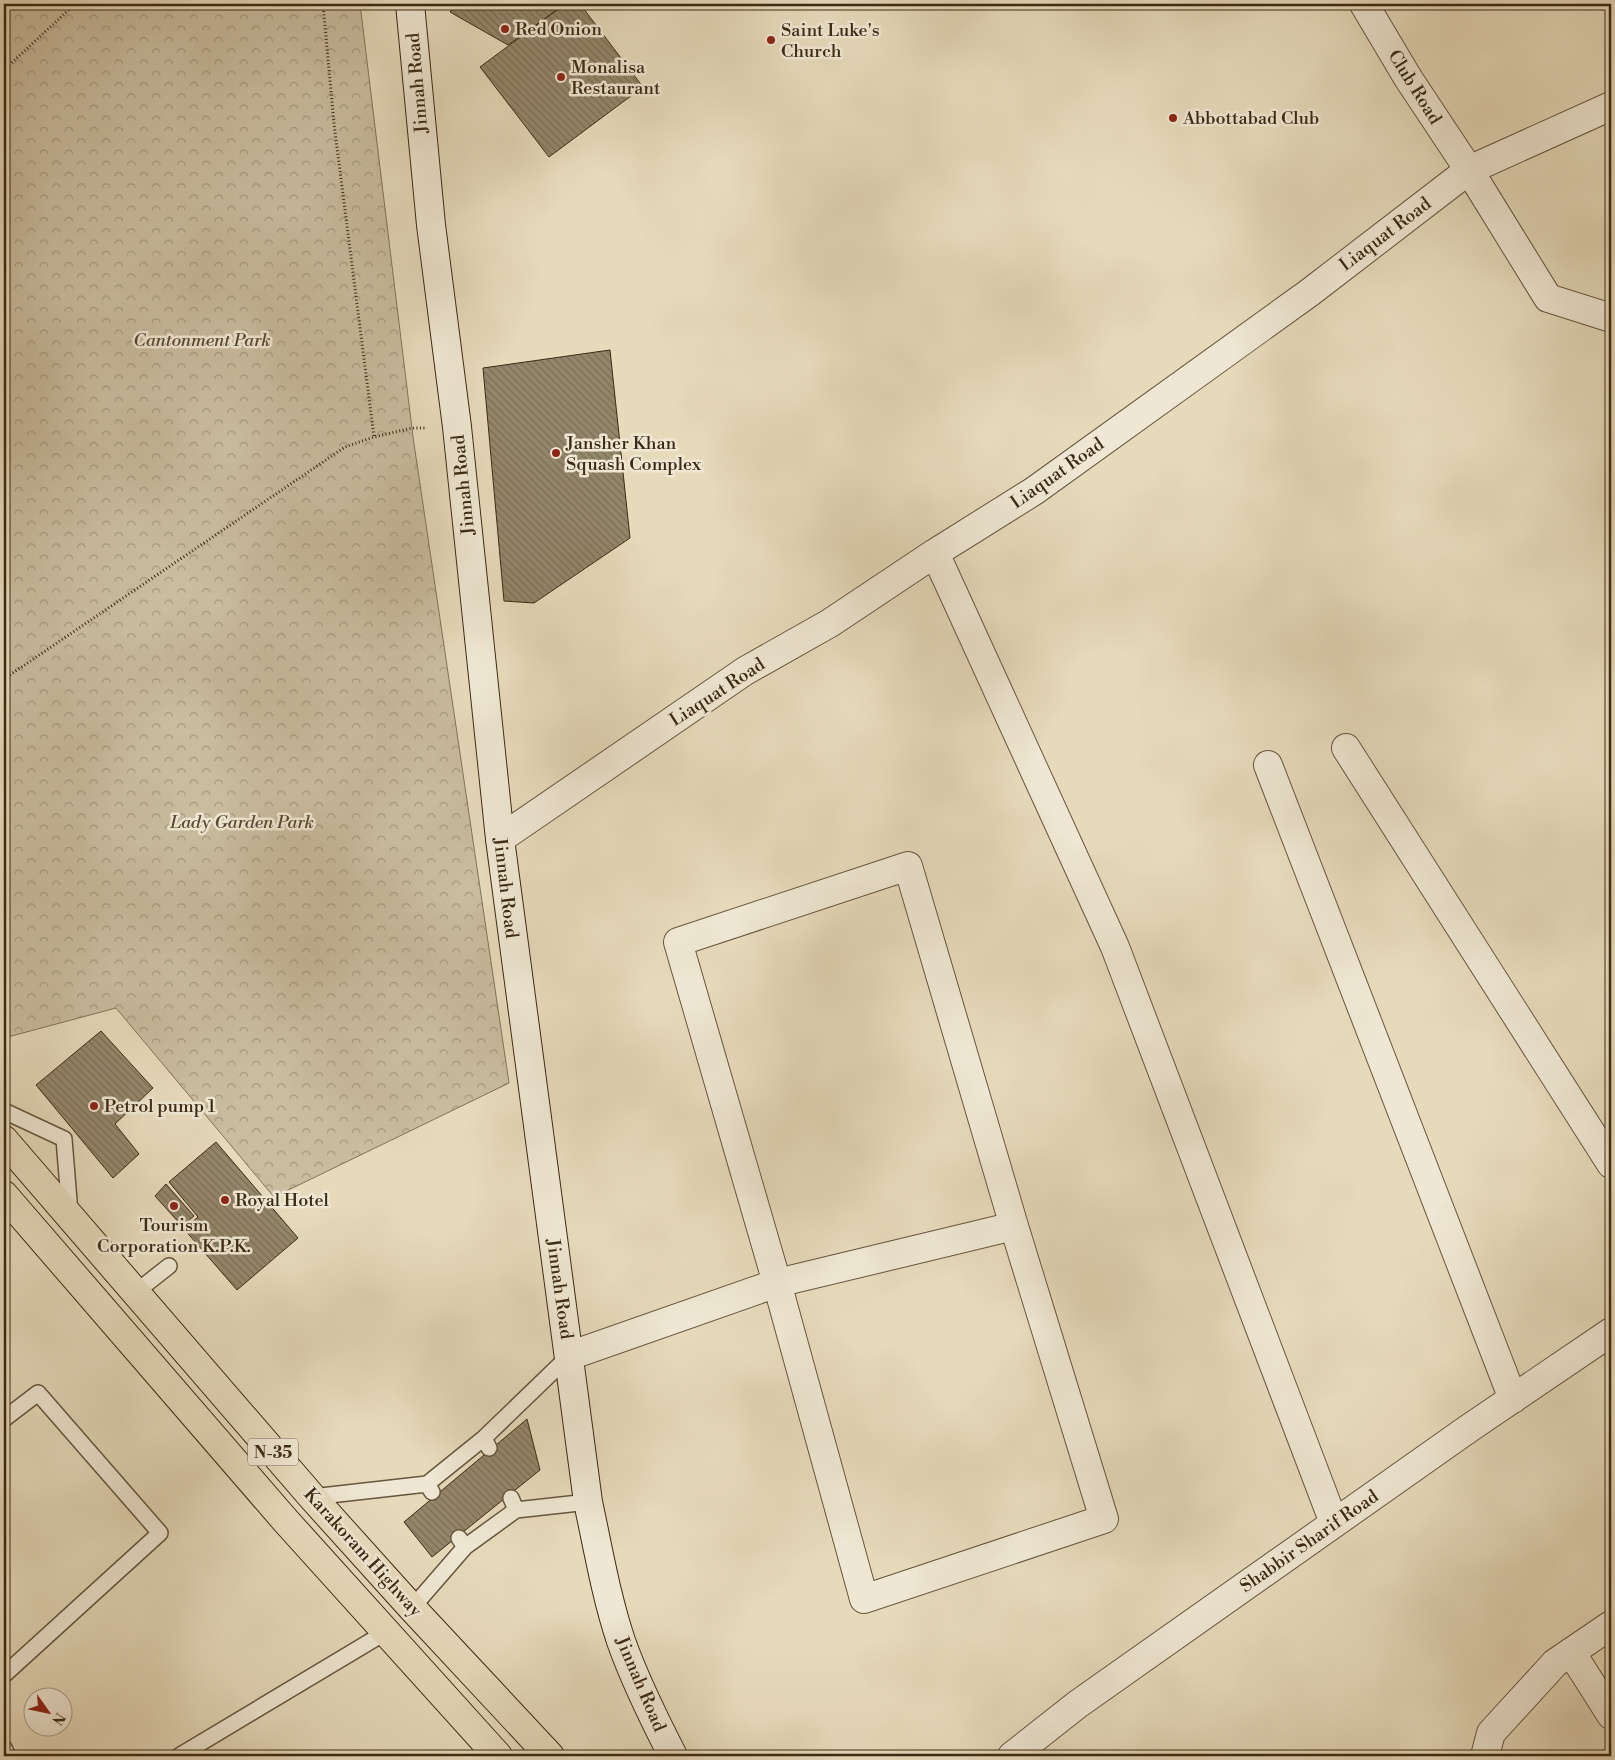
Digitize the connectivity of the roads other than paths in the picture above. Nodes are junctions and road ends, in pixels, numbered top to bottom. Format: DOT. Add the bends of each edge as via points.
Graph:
graph roads {
  1 [pos="410,4"];
  2 [pos="1364,4"];
  3 [pos="1611,106"];
  4 [pos="1469,170"];
  5 [pos="1611,318"];
  6 [pos="935,553"];
  7 [pos="1346,748"];
  8 [pos="1268,765"];
  9 [pos="500,839"];
  10 [pos="4,1111"];
  11 [pos="4,1140"];
  12 [pos="1611,1164"];
  13 [pos="7,1204"];
  14 [pos="70,1217"];
  15 [pos="1014,1226"];
  16 [pos="168,1266"];
  17 [pos="777,1282"];
  18 [pos="136,1292"];
  19 [pos="1611,1332"];
  20 [pos="569,1356"];
  21 [pos="1513,1399"];
  22 [pos="4,1419"];
  23 [pos="312,1496"];
  24 [pos="588,1502"];
  25 [pos="1334,1523"];
  26 [pos="412,1608"];
  27 [pos="1611,1625"];
  28 [pos="386,1632"];
  29 [pos="1571,1652"];
  30 [pos="4,1675"];
  31 [pos="1611,1715"];
  32 [pos="4,1748"];
  33 [pos="8,1756"];
  34 [pos="179,1756"];
  35 [pos="498,1756"];
  36 [pos="550,1756"];
  37 [pos="673,1756"];
  38 [pos="1012,1756"];
  39 [pos="1485,1756"];
  1 -- 9 [label="street, Jinnah Road" via="431,224 457,427"];
  2 -- 4 [label="street, Club Road"];
  3 -- 4 [label="street, Liaquat Road"];
  4 -- 5 [label="street, Club Road" via="1548,298"];
  4 -- 6 [label="street, Liaquat Road" via="1309,293 1034,492"];
  6 -- 9 [label="street, Liaquat Road" via="830,622 745,671"];
  6 -- 25 [label="street" via="1115,947"];
  7 -- 12 [label="street"];
  8 -- 21 [label="street"];
  9 -- 20 [label="street, Jinnah Road"];
  10 -- 14 [label="lane" via="64,1139"];
  11 -- 14 [label="highway, Karakoram Highway / N-35"];
  13 -- 28 [label="highway, Karakoram Highway / N-35"];
  14 -- 18 [label="highway, Karakoram Highway / N-35"];
  15 -- 17 [label="street"];
  15 -- 17 [label="street" via="1104,1519 864,1599"];
  15 -- 17 [label="street" via="908,866 678,942"];
  16 -- 18 [label="lane"];
  17 -- 20 [label="street"];
  18 -- 23 [label="highway, Karakoram Highway / N-35"];
  19 -- 21 [label="street, Shabbir Sharif Road"];
  20 -- 23 [label="lane" via="486,1443 430,1488"];
  20 -- 24 [label="street, Jinnah Road"];
  21 -- 25 [label="street, Shabbir Sharif Road"];
  22 -- 30 [label="lane" via="38,1393 160,1533"];
  23 -- 26 [label="highway, Karakoram Highway / N-35"];
  24 -- 26 [label="lane" via="514,1504 462,1542"];
  24 -- 37 [label="street, Jinnah Road" via="621,1639 636,1679"];
  25 -- 38 [label="street, Shabbir Sharif Road" via="1078,1704"];
  26 -- 36 [label="highway, Karakoram Highway / N-35"];
  27 -- 29 [label="street"];
  28 -- 34 [label="lane"];
  28 -- 35 [label="highway, Karakoram Highway / N-35"];
  29 -- 31 [label="street"];
  29 -- 39 [label="street" via="1555,1663 1491,1733"];
  32 -- 33 [label="lane"];
}
